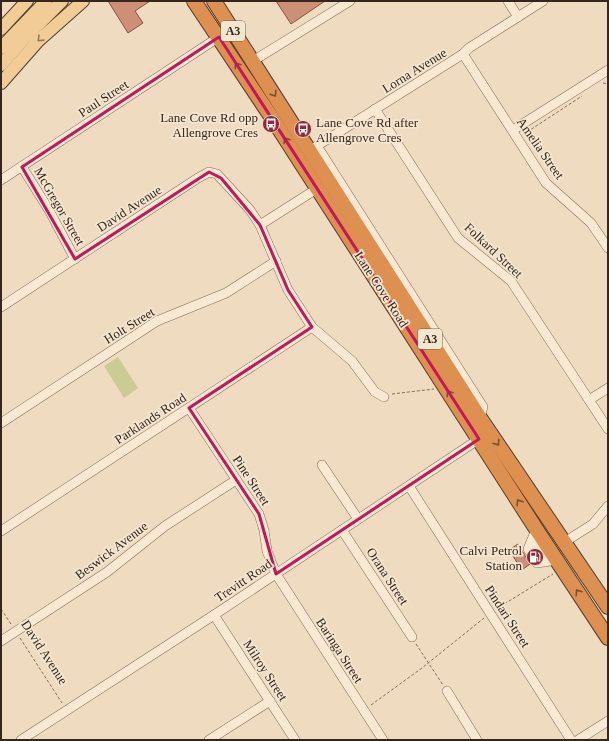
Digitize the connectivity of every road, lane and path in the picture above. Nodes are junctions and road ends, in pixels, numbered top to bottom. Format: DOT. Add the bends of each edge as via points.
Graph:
graph roads {
  1 [pos="27,1"];
  2 [pos="46,1"];
  3 [pos="62,1"];
  4 [pos="83,1"];
  5 [pos="194,1"];
  6 [pos="214,1"];
  7 [pos="350,1"];
  8 [pos="508,1"];
  9 [pos="543,1"];
  10 [pos="518,17"];
  11 [pos="1,29"];
  12 [pos="219,37"];
  13 [pos="1,48"];
  14 [pos="463,54"];
  15 [pos="253,62"];
  16 [pos="1,65"];
  17 [pos="607,72"];
  18 [pos="603,83"];
  19 [pos="1,84"];
  20 [pos="608,84"];
  21 [pos="584,95"];
  22 [pos="375,110"];
  23 [pos="513,130"];
  24 [pos="527,132"];
  25 [pos="313,148"];
  26 [pos="298,158"];
  27 [pos="22,167"];
  28 [pos="1,180"];
  29 [pos="318,188"];
  30 [pos="260,225"];
  31 [pos="608,248"];
  32 [pos="75,259"];
  33 [pos="276,261"];
  34 [pos="1,307"];
  35 [pos="312,327"];
  36 [pos="608,388"];
  37 [pos="435,389"];
  38 [pos="384,397"];
  39 [pos="589,400"];
  40 [pos="189,408"];
  41 [pos="1,423"];
  42 [pos="608,429"];
  43 [pos="479,439"];
  44 [pos="322,465"];
  45 [pos="236,480"];
  46 [pos="409,486"];
  47 [pos="608,506"];
  48 [pos="358,519"];
  49 [pos="342,530"];
  50 [pos="1,531"];
  51 [pos="563,543"];
  52 [pos="540,554"];
  53 [pos="276,574"];
  54 [pos="608,607"];
  55 [pos="1,608"];
  56 [pos="490,614"];
  57 [pos="214,615"];
  58 [pos="604,623"];
  59 [pos="16,631"];
  60 [pos="412,637"];
  61 [pos="608,638"];
  62 [pos="1,641"];
  63 [pos="428,663"];
  64 [pos="447,691"];
  65 [pos="270,701"];
  66 [pos="67,710"];
  67 [pos="364,710"];
  68 [pos="608,721"];
  69 [pos="21,740"];
  70 [pos="210,740"];
  71 [pos="295,740"];
  72 [pos="383,740"];
  73 [pos="477,740"];
  74 [pos="571,740"];
  75 [pos="578,740"];
  1 -- 11 [label="main road"];
  2 -- 13 [label="main road"];
  3 -- 16 [label="main road"];
  4 -- 19 [label="main road, one-way" via="38,42"];
  5 -- 12 [label="highway, Lane Cove Road / A3"];
  6 -- 15 [label="highway, Lane Cove Road / A3"];
  7 -- 15 [label="street"];
  8 -- 10 [label="street"];
  9 -- 10 [label="street, Lorna Avenue"];
  10 -- 14 [label="street, Lorna Avenue"];
  26 -- 12 [label="highway, Lane Cove Road / A3, one-way"];
  12 -- 27 [label="street, Paul Street"];
  14 -- 22 [label="street, Lorna Avenue"];
  14 -- 23 [label="street, Amelia Street"];
  15 -- 25 [label="highway, Lane Cove Road / A3, one-way"];
  17 -- 23 [label="street"];
  18 -- 20 [label="path"];
  21 -- 24 [label="path"];
  22 -- 25 [label="street, Lorna Avenue"];
  22 -- 39 [label="street, Folkard Street" via="458,238 511,281"];
  23 -- 31 [label="street, Amelia Street" via="546,183 591,222"];
  25 -- 26 [label="street, Lorna Avenue"];
  25 -- 51 [label="highway, Lane Cove Road / A3, one-way" via="480,418"];
  26 -- 29 [label="highway, Lane Cove Road / A3"];
  27 -- 28 [label="street, Paul Street"];
  27 -- 32 [label="street, McGregor Street"];
  29 -- 30 [label="street"];
  43 -- 29 [label="highway, Lane Cove Road / A3, one-way"];
  30 -- 32 [label="street, David Avenue" via="221,178 209,172"];
  30 -- 33 [label="street"];
  32 -- 34 [label="street, David Avenue"];
  33 -- 35 [label="street" via="288,290"];
  33 -- 41 [label="street, Holt Street" via="226,293 157,321"];
  35 -- 38 [label="street" via="352,361 375,392"];
  35 -- 40 [label="street, Parklands Road"];
  36 -- 39 [label="street"];
  37 -- 38 [label="path"];
  39 -- 42 [label="street, Folkard Street"];
  40 -- 45 [label="street, Pine Street"];
  40 -- 50 [label="street, Parklands Road"];
  43 -- 46 [label="street, Trevitt Road"];
  52 -- 43 [label="highway, Lane Cove Road / A3, one-way"];
  44 -- 48 [label="street"];
  45 -- 53 [label="street, Pine Street" via="262,520 267,551"];
  45 -- 59 [label="street, Beswick Avenue" via="165,526 108,572"];
  46 -- 48 [label="street, Trevitt Road"];
  46 -- 56 [label="street, Pindari Street"];
  47 -- 51 [label="street" via="593,524"];
  48 -- 49 [label="street, Trevitt Road"];
  49 -- 53 [label="street, Trevitt Road"];
  49 -- 60 [label="street, Orana Street"];
  51 -- 54 [label="highway, Lane Cove Road / A3"];
  52 -- 56 [label="path"];
  58 -- 52 [label="highway, Lane Cove Road / A3, one-way"];
  53 -- 57 [label="street, Trevitt Road"];
  53 -- 67 [label="street, Baringa Street"];
  55 -- 59 [label="path, David Avenue"];
  56 -- 63 [label="path"];
  56 -- 74 [label="street, Pindari Street"];
  57 -- 65 [label="street, Milroy Street"];
  57 -- 66 [label="street, Trevitt Road"];
  58 -- 61 [label="highway, Lane Cove Road / A3"];
  59 -- 62 [label="street, Beswick Avenue"];
  59 -- 66 [label="path, David Avenue"];
  60 -- 63 [label="path"];
  63 -- 64 [label="path"];
  63 -- 67 [label="path"];
  64 -- 73 [label="street"];
  65 -- 70 [label="street"];
  65 -- 71 [label="street, Milroy Street"];
  66 -- 69 [label="street, Trevitt Road"];
  67 -- 72 [label="street, Baringa Street"];
  68 -- 75 [label="street"];
}
